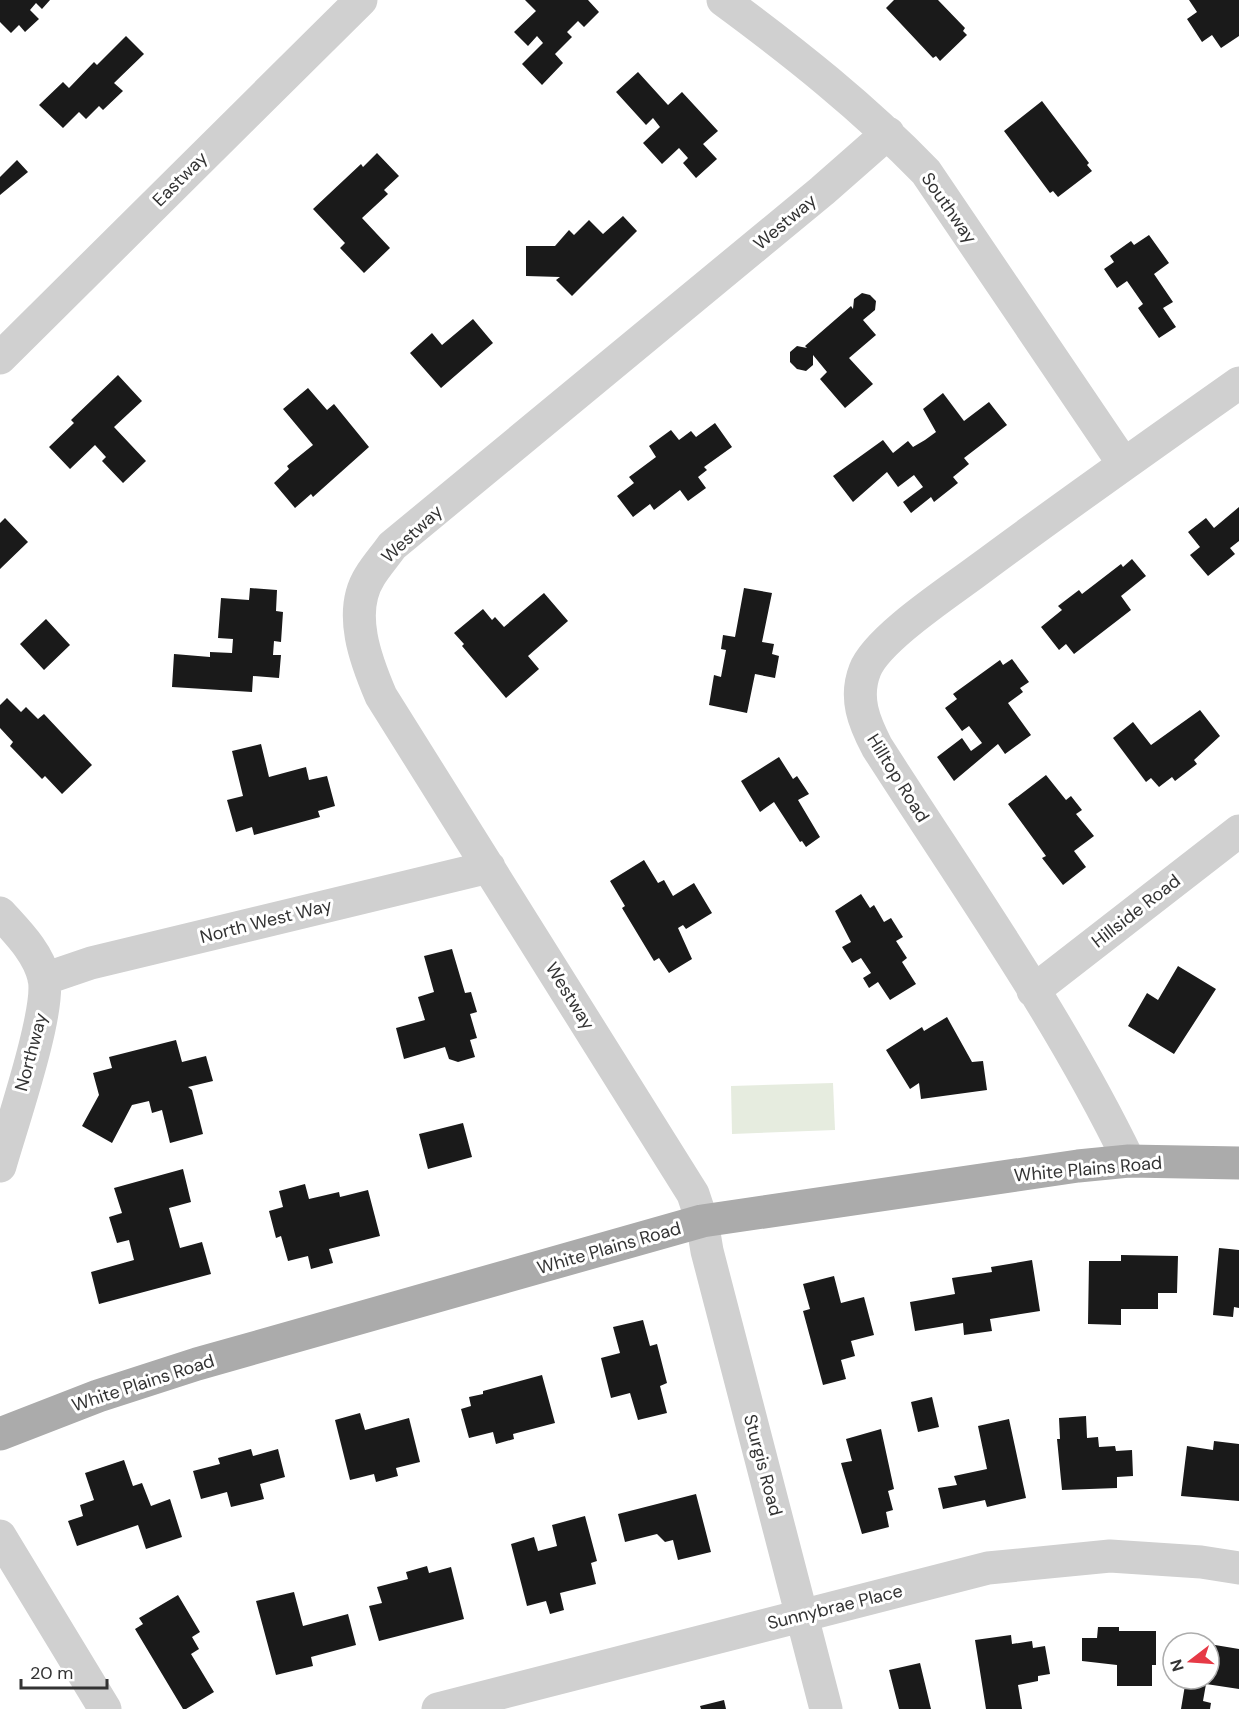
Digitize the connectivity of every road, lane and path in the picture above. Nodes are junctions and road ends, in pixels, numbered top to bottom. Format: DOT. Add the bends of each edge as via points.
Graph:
graph roads {
  1 [pos="361,0"];
  2 [pos="723,0"];
  3 [pos="888,133"];
  4 [pos="0,358"];
  5 [pos="1239,383"];
  6 [pos="1123,463"];
  7 [pos="1239,831"];
  8 [pos="489,867"];
  9 [pos="0,914"];
  10 [pos="44,979"];
  11 [pos="1033,991"];
  12 [pos="1130,1161"];
  13 [pos="1239,1163"];
  14 [pos="0,1166"];
  15 [pos="702,1221"];
  16 [pos="0,1434"];
  17 [pos="0,1536"];
  18 [pos="1239,1568"];
  19 [pos="802,1615"];
  20 [pos="105,1709"];
  21 [pos="438,1709"];
  22 [pos="826,1709"];
  1 -- 4 [label="street, Eastway"];
  2 -- 3 [label="street, Southway" via="814,68"];
  3 -- 6 [label="street, Southway" via="926,172"];
  3 -- 8 [label="street, Westway" via="392,546 368,578 362,597 361,638 381,696"];
  5 -- 6 [label="street, Hilltop Road"];
  6 -- 11 [label="street, Hilltop Road" via="919,615 874,654 860,686 860,707 877,747"];
  7 -- 11 [label="street, Hillside Road"];
  8 -- 10 [label="street, North West Way" via="91,963"];
  8 -- 15 [label="street, Westway" via="693,1194"];
  9 -- 10 [label="street" via="37,959"];
  10 -- 14 [label="street, Northway" via="40,1025"];
  11 -- 12 [label="street, Hilltop Road" via="1104,1107"];
  12 -- 13 [label="main road, White Plains Road"];
  12 -- 15 [label="main road, White Plains Road"];
  15 -- 16 [label="main road, White Plains Road" via="197,1364"];
  15 -- 19 [label="street, Sturgis Road"];
  17 -- 20 [label="street"];
  18 -- 19 [label="street, Sunnybrae Place" via="1110,1556 988,1568"];
  19 -- 21 [label="street, Sunnybrae Place"];
  19 -- 22 [label="street, Sturgis Road"];
}
